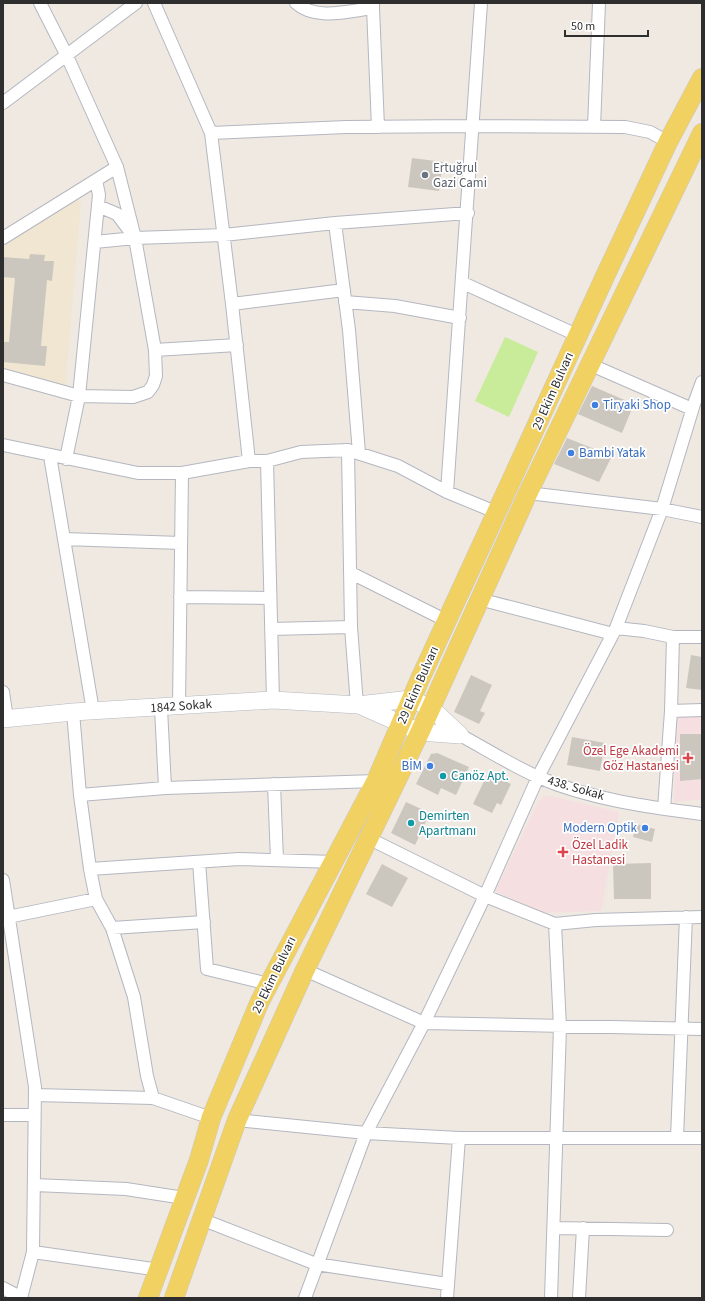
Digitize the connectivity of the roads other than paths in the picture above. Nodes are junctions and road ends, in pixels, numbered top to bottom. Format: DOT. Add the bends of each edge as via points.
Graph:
graph roads {
  1 [pos="40,3"];
  2 [pos="136,3"];
  3 [pos="154,3"];
  4 [pos="296,3"];
  5 [pos="481,3"];
  6 [pos="600,3"];
  7 [pos="373,6"];
  8 [pos="67,56"];
  9 [pos="702,78"];
  10 [pos="3,103"];
  11 [pos="474,126"];
  12 [pos="378,127"];
  13 [pos="594,127"];
  14 [pos="211,133"];
  15 [pos="701,138"];
  16 [pos="668,142"];
  17 [pos="117,167"];
  18 [pos="96,180"];
  19 [pos="98,206"];
  20 [pos="468,213"];
  21 [pos="335,223"];
  22 [pos="224,235"];
  23 [pos="3,238"];
  24 [pos="135,238"];
  25 [pos="95,242"];
  26 [pos="463,284"];
  27 [pos="344,290"];
  28 [pos="345,302"];
  29 [pos="232,304"];
  30 [pos="460,318"];
  31 [pos="578,336"];
  32 [pos="237,345"];
  33 [pos="155,350"];
  34 [pos="589,364"];
  35 [pos="3,376"];
  36 [pos="702,382"];
  37 [pos="79,396"];
  38 [pos="696,406"];
  39 [pos="3,445"];
  40 [pos="354,452"];
  41 [pos="50,456"];
  42 [pos="66,459"];
  43 [pos="249,461"];
  44 [pos="267,461"];
  45 [pos="182,473"];
  46 [pos="447,492"];
  47 [pos="528,493"];
  48 [pos="662,509"];
  49 [pos="498,513"];
  50 [pos="702,517"];
  51 [pos="64,539"];
  52 [pos="181,543"];
  53 [pos="351,573"];
  54 [pos="180,597"];
  55 [pos="270,598"];
  56 [pos="479,599"];
  57 [pos="447,621"];
  58 [pos="351,627"];
  59 [pos="271,629"];
  60 [pos="615,631"];
  61 [pos="672,637"];
  62 [pos="702,637"];
  63 [pos="3,692"];
  64 [pos="411,699"];
  65 [pos="273,700"];
  66 [pos="179,705"];
  67 [pos="358,705"];
  68 [pos="161,708"];
  69 [pos="431,708"];
  70 [pos="702,710"];
  71 [pos="93,711"];
  72 [pos="671,711"];
  73 [pos="73,712"];
  74 [pos="5,719"];
  75 [pos="400,724"];
  76 [pos="420,732"];
  77 [pos="460,735"];
  78 [pos="538,777"];
  79 [pos="376,781"];
  80 [pos="274,784"];
  81 [pos="165,788"];
  82 [pos="80,795"];
  83 [pos="664,809"];
  84 [pos="702,814"];
  85 [pos="368,838"];
  86 [pos="276,860"];
  87 [pos="199,862"];
  88 [pos="335,862"];
  89 [pos="90,869"];
  90 [pos="3,880"];
  91 [pos="485,896"];
  92 [pos="96,899"];
  93 [pos="686,917"];
  94 [pos="702,917"];
  95 [pos="6,918"];
  96 [pos="204,922"];
  97 [pos="555,924"];
  98 [pos="112,928"];
  99 [pos="305,970"];
  100 [pos="269,984"];
  101 [pos="424,1023"];
  102 [pos="560,1027"];
  103 [pos="682,1029"];
  104 [pos="702,1029"];
  105 [pos="35,1095"];
  106 [pos="153,1098"];
  107 [pos="3,1115"];
  108 [pos="34,1115"];
  109 [pos="211,1118"];
  110 [pos="237,1120"];
  111 [pos="366,1133"];
  112 [pos="459,1138"];
  113 [pos="557,1138"];
  114 [pos="677,1138"];
  115 [pos="702,1138"];
  116 [pos="35,1185"];
  117 [pos="184,1198"];
  118 [pos="201,1219"];
  119 [pos="555,1228"];
  120 [pos="583,1228"];
  121 [pos="667,1230"];
  122 [pos="32,1252"];
  123 [pos="316,1264"];
  124 [pos="160,1270"];
  125 [pos="447,1284"];
  126 [pos="3,1288"];
  127 [pos="21,1298"];
  128 [pos="148,1298"];
  129 [pos="174,1298"];
  130 [pos="305,1298"];
  131 [pos="447,1298"];
  132 [pos="551,1298"];
  133 [pos="579,1298"];
  1 -- 8 [label="street"];
  2 -- 8 [label="street"];
  3 -- 14 [label="street"];
  4 -- 7 [label="street" via="303,10 320,13"];
  5 -- 11 [label="street"];
  6 -- 13 [label="street"];
  7 -- 12 [label="street"];
  8 -- 10 [label="street"];
  8 -- 17 [label="street"];
  9 -- 16 [label="main road, 29 Ekim Bulvarı"];
  11 -- 12 [label="street"];
  11 -- 13 [label="street"];
  11 -- 20 [label="street"];
  12 -- 14 [label="street"];
  13 -- 16 [label="street" via="650,132"];
  14 -- 22 [label="street"];
  15 -- 34 [label="main road, 29 Ekim Bulvarı"];
  16 -- 31 [label="main road, 29 Ekim Bulvarı"];
  17 -- 18 [label="street"];
  17 -- 24 [label="street"];
  18 -- 19 [label="street"];
  18 -- 23 [label="street"];
  19 -- 24 [label="street" via="117,214"];
  19 -- 25 [label="street"];
  20 -- 21 [label="street"];
  20 -- 26 [label="street"];
  21 -- 22 [label="street"];
  21 -- 27 [label="street"];
  22 -- 24 [label="street"];
  22 -- 29 [label="street"];
  24 -- 25 [label="street"];
  24 -- 33 [label="street"];
  25 -- 37 [label="street"];
  26 -- 30 [label="street"];
  26 -- 31 [label="street"];
  27 -- 28 [label="street"];
  27 -- 29 [label="street"];
  28 -- 30 [label="street" via="395,306"];
  28 -- 40 [label="street"];
  29 -- 32 [label="street"];
  30 -- 46 [label="street"];
  31 -- 49 [label="main road, 29 Ekim Bulvarı"];
  32 -- 33 [label="street"];
  32 -- 43 [label="street"];
  33 -- 37 [label="street" via="156,376 148,392 133,397"];
  34 -- 38 [label="street"];
  34 -- 47 [label="main road, 29 Ekim Bulvarı"];
  35 -- 37 [label="street"];
  36 -- 38 [label="street"];
  37 -- 42 [label="street"];
  38 -- 48 [label="street"];
  39 -- 41 [label="street"];
  40 -- 44 [label="street" via="301,452"];
  40 -- 46 [label="street" via="398,466"];
  40 -- 53 [label="street"];
  41 -- 42 [label="street"];
  41 -- 51 [label="street"];
  42 -- 45 [label="street" via="138,473"];
  43 -- 44 [label="street"];
  43 -- 45 [label="street"];
  44 -- 55 [label="street"];
  45 -- 52 [label="street"];
  46 -- 49 [label="street"];
  47 -- 48 [label="street"];
  47 -- 56 [label="main road, 29 Ekim Bulvarı"];
  48 -- 50 [label="street"];
  48 -- 60 [label="street"];
  49 -- 57 [label="main road, 29 Ekim Bulvarı"];
  51 -- 52 [label="street"];
  51 -- 71 [label="street"];
  52 -- 54 [label="street"];
  53 -- 57 [label="street"];
  53 -- 58 [label="street"];
  54 -- 55 [label="street"];
  54 -- 66 [label="street"];
  55 -- 59 [label="street"];
  56 -- 60 [label="street"];
  56 -- 69 [label="main road, 29 Ekim Bulvarı"];
  57 -- 64 [label="main road, 29 Ekim Bulvarı"];
  58 -- 59 [label="street"];
  58 -- 67 [label="street"];
  59 -- 65 [label="street"];
  60 -- 61 [label="street" via="644,631"];
  60 -- 78 [label="street"];
  61 -- 62 [label="street"];
  61 -- 72 [label="street"];
  63 -- 74 [label="street"];
  64 -- 67 [label="street"];
  64 -- 69 [label="street"];
  64 -- 75 [label="main road, 29 Ekim Bulvarı"];
  65 -- 66 [label="street, 1842 Sokak"];
  65 -- 67 [label="street, 1842 Sokak"];
  66 -- 68 [label="street, 1842 Sokak"];
  67 -- 75 [label="street"];
  68 -- 71 [label="street, 1842 Sokak"];
  68 -- 81 [label="street"];
  69 -- 76 [label="main road, 29 Ekim Bulvarı"];
  69 -- 77 [label="street"];
  70 -- 72 [label="street"];
  71 -- 73 [label="street, 1842 Sokak"];
  72 -- 83 [label="street"];
  73 -- 74 [label="street, 1842 Sokak"];
  73 -- 82 [label="street"];
  75 -- 76 [label="street"];
  75 -- 79 [label="main road, 29 Ekim Bulvarı"];
  76 -- 77 [label="street"];
  76 -- 85 [label="main road, 29 Ekim Bulvarı"];
  77 -- 78 [label="street, 438. Sokak"];
  78 -- 83 [label="street, 438. Sokak" via="579,791"];
  78 -- 91 [label="street"];
  79 -- 80 [label="street"];
  79 -- 88 [label="main road, 29 Ekim Bulvarı"];
  80 -- 81 [label="street"];
  80 -- 86 [label="street"];
  81 -- 82 [label="street"];
  82 -- 89 [label="street"];
  83 -- 84 [label="street, 438. Sokak"];
  85 -- 91 [label="street"];
  85 -- 99 [label="main road, 29 Ekim Bulvarı"];
  86 -- 87 [label="street"];
  86 -- 88 [label="street"];
  87 -- 89 [label="street"];
  87 -- 96 [label="street"];
  88 -- 100 [label="main road, 29 Ekim Bulvarı"];
  89 -- 92 [label="street"];
  90 -- 95 [label="street"];
  91 -- 97 [label="street"];
  91 -- 101 [label="street"];
  92 -- 95 [label="street"];
  92 -- 98 [label="street"];
  93 -- 94 [label="street"];
  93 -- 97 [label="street"];
  93 -- 103 [label="street"];
  95 -- 105 [label="street"];
  96 -- 98 [label="street"];
  96 -- 100 [label="street" via="207,969"];
  97 -- 102 [label="street"];
  98 -- 106 [label="street" via="134,997"];
  99 -- 101 [label="street"];
  99 -- 110 [label="main road, 29 Ekim Bulvarı"];
  100 -- 109 [label="main road, 29 Ekim Bulvarı"];
  101 -- 102 [label="street"];
  101 -- 111 [label="street"];
  102 -- 103 [label="street"];
  102 -- 113 [label="street"];
  103 -- 104 [label="street"];
  103 -- 114 [label="street"];
  105 -- 106 [label="street"];
  105 -- 108 [label="street"];
  106 -- 109 [label="street"];
  107 -- 108 [label="street"];
  108 -- 116 [label="street"];
  109 -- 117 [label="main road, 29 Ekim Bulvarı" via="199,1160"];
  110 -- 111 [label="street"];
  110 -- 118 [label="main road, 29 Ekim Bulvarı"];
  111 -- 112 [label="street"];
  111 -- 123 [label="street"];
  112 -- 113 [label="street"];
  112 -- 125 [label="street"];
  113 -- 114 [label="street"];
  113 -- 119 [label="street"];
  114 -- 115 [label="street"];
  116 -- 117 [label="street" via="126,1189"];
  116 -- 122 [label="street"];
  117 -- 124 [label="main road, 29 Ekim Bulvarı"];
  118 -- 123 [label="street"];
  118 -- 129 [label="main road, 29 Ekim Bulvarı"];
  119 -- 120 [label="street"];
  119 -- 132 [label="street"];
  120 -- 121 [label="street"];
  120 -- 133 [label="street"];
  122 -- 124 [label="street"];
  122 -- 127 [label="street"];
  123 -- 125 [label="street"];
  123 -- 130 [label="street"];
  124 -- 128 [label="main road, 29 Ekim Bulvarı"];
  125 -- 131 [label="street"];
  126 -- 127 [label="street"];
}
